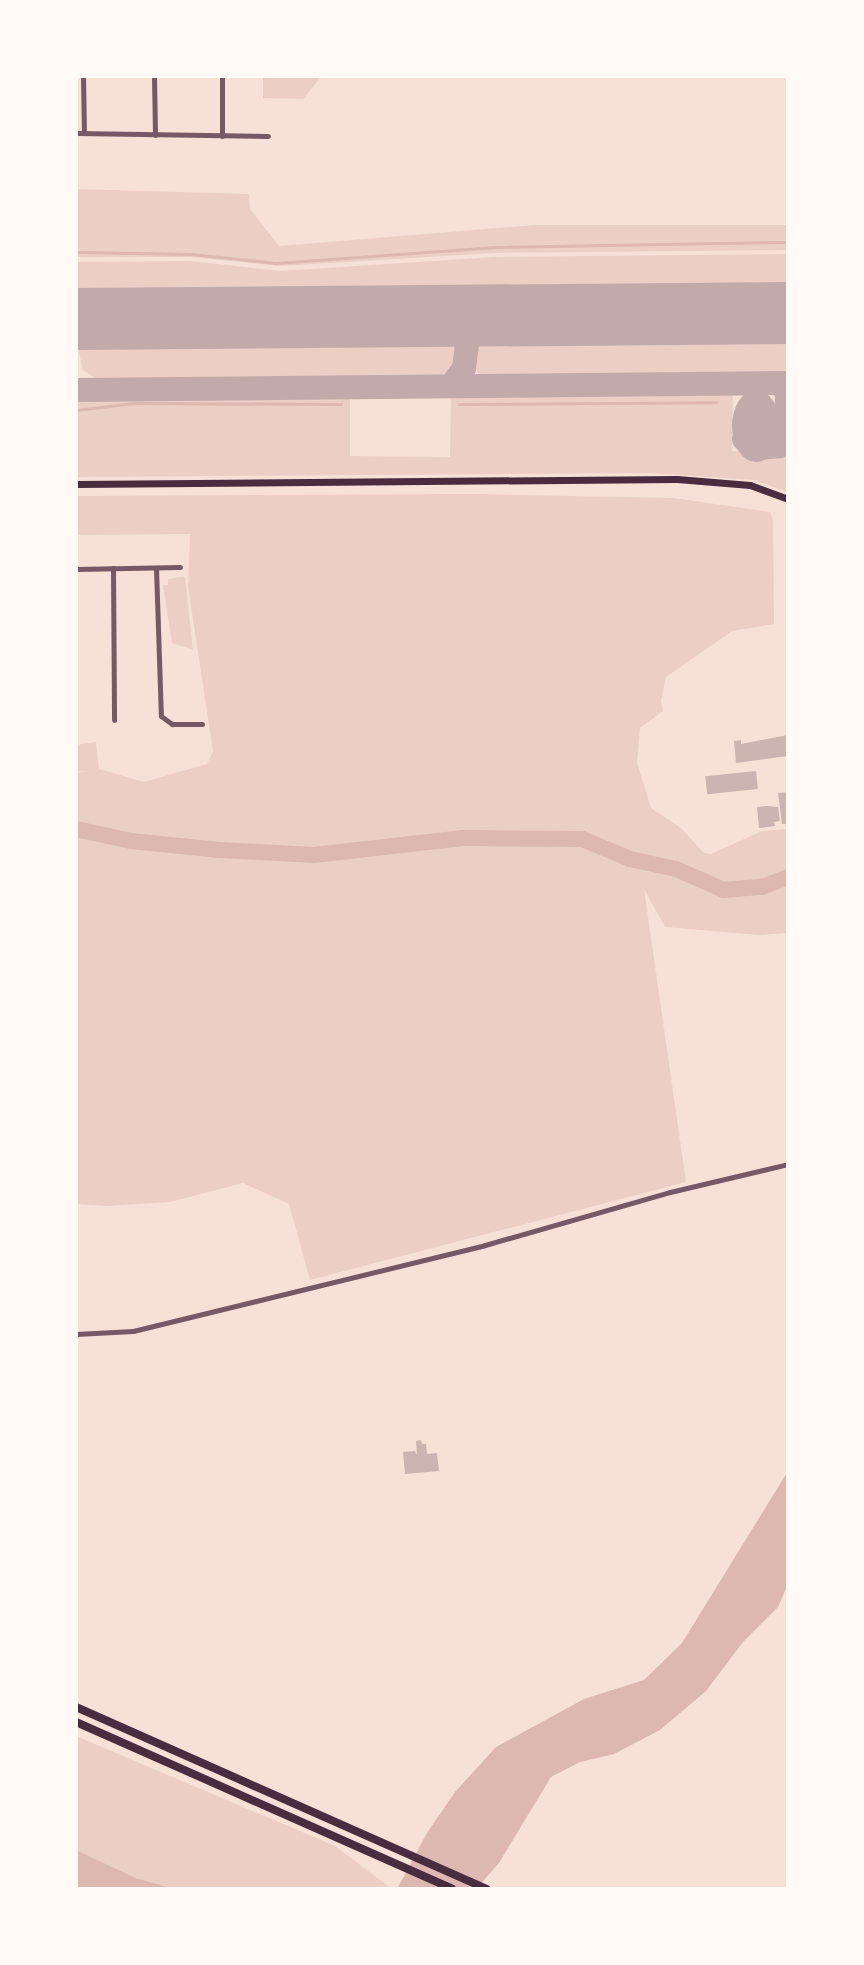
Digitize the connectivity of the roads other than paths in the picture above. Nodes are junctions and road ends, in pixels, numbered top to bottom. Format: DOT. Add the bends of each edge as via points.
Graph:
graph roads {
  1 [pos="83,76"];
  2 [pos="154,76"];
  3 [pos="222,76"];
  4 [pos="76,133"];
  5 [pos="84,133"];
  6 [pos="155,135"];
  7 [pos="222,136"];
  8 [pos="268,136"];
  9 [pos="76,484"];
  10 [pos="788,499"];
  11 [pos="180,567"];
  12 [pos="113,568"];
  13 [pos="156,568"];
  14 [pos="76,569"];
  15 [pos="114,720"];
  16 [pos="202,724"];
  17 [pos="788,1164"];
  18 [pos="76,1334"];
  19 [pos="76,1707"];
  20 [pos="76,1722"];
  21 [pos="452,1889"];
  22 [pos="487,1889"];
  1 -- 5 [label="street"];
  2 -- 6 [label="street"];
  3 -- 7 [label="street"];
  4 -- 5 [label="street"];
  5 -- 6 [label="street"];
  6 -- 7 [label="street"];
  7 -- 8 [label="street"];
  9 -- 10 [label="main road" via="677,479 750,485"];
  11 -- 13 [label="street"];
  12 -- 13 [label="street"];
  12 -- 14 [label="street"];
  12 -- 15 [label="street"];
  13 -- 16 [label="street" via="161,716 172,724"];
  17 -- 18 [label="street" via="146,1328"];
  19 -- 22 [label="highway"];
  20 -- 21 [label="highway"];
}
